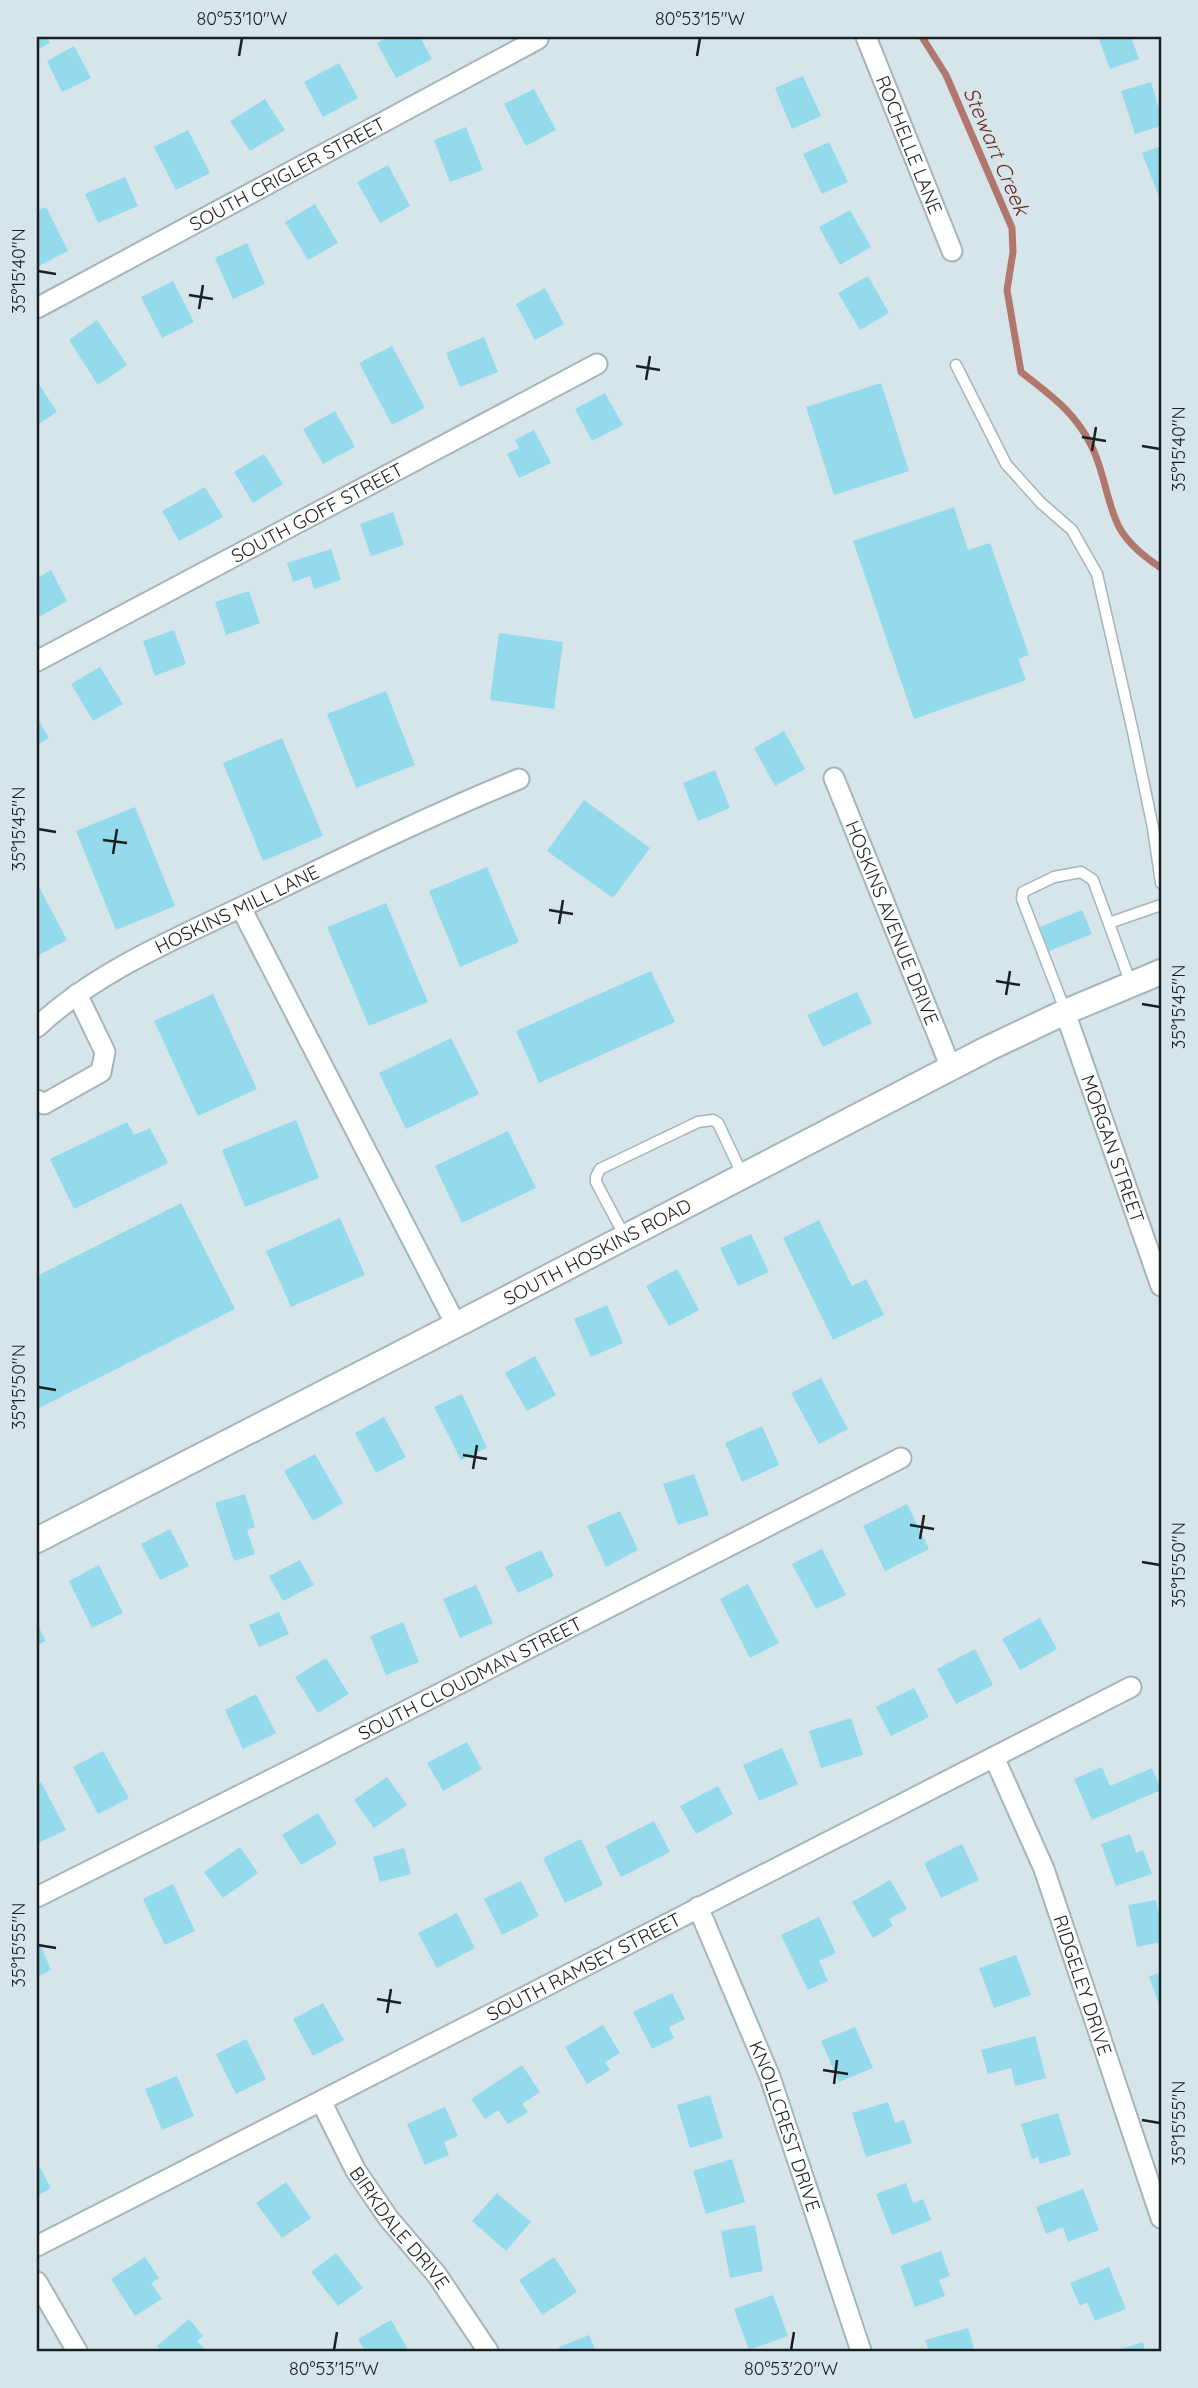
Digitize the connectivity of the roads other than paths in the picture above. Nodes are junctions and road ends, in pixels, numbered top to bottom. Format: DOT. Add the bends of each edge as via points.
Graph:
graph roads {
  1 [pos="866,37"];
  2 [pos="538,39"];
  3 [pos="952,251"];
  4 [pos="37,308"];
  5 [pos="597,364"];
  6 [pos="956,365"];
  7 [pos="37,661"];
  8 [pos="834,778"];
  9 [pos="519,779"];
  10 [pos="1161,883"];
  11 [pos="1161,905"];
  12 [pos="240,908"];
  13 [pos="1109,923"];
  14 [pos="1161,972"];
  15 [pos="1131,985"];
  16 [pos="77,994"];
  17 [pos="1065,1012"];
  18 [pos="37,1027"];
  19 [pos="951,1068"];
  20 [pos="37,1100"];
  21 [pos="743,1176"];
  22 [pos="626,1237"];
  23 [pos="1161,1286"];
  24 [pos="456,1325"];
  25 [pos="901,1458"];
  26 [pos="37,1540"];
  27 [pos="1131,1687"];
  28 [pos="994,1757"];
  29 [pos="37,1897"];
  30 [pos="698,1907"];
  31 [pos="321,2101"];
  32 [pos="1161,2218"];
  33 [pos="37,2246"];
  34 [pos="37,2282"];
  35 [pos="77,2351"];
  36 [pos="488,2351"];
  37 [pos="860,2351"];
  1 -- 3 [label="street, ROCHELLE LANE"];
  2 -- 4 [label="street, SOUTH CRIGLER STREET"];
  5 -- 7 [label="street, SOUTH GOFF STREET"];
  6 -- 10 [label="lane" via="1006,464 1072,530 1097,574 1139,759"];
  8 -- 19 [label="street, HOSKINS AVENUE DRIVE"];
  9 -- 12 [label="street, HOSKINS MILL LANE" via="446,808"];
  11 -- 13 [label="lane"];
  12 -- 16 [label="street, HOSKINS MILL LANE" via="125,964"];
  12 -- 24 [label="street"];
  13 -- 15 [label="lane"];
  13 -- 17 [label="lane" via="1093,880 1082,872 1054,877 1023,892"];
  14 -- 15 [label="street, SOUTH HOSKINS ROAD"];
  15 -- 17 [label="street, SOUTH HOSKINS ROAD"];
  16 -- 18 [label="street, HOSKINS MILL LANE"];
  16 -- 20 [label="street" via="105,1052 101,1072 44,1104"];
  17 -- 19 [label="street, SOUTH HOSKINS ROAD"];
  17 -- 23 [label="street, MORGAN STREET"];
  19 -- 21 [label="street, SOUTH HOSKINS ROAD"];
  21 -- 22 [label="street, SOUTH HOSKINS ROAD"];
  21 -- 22 [label="lane" via="713,1120 698,1122 600,1170 596,1182"];
  22 -- 24 [label="street, SOUTH HOSKINS ROAD"];
  24 -- 26 [label="street, SOUTH HOSKINS ROAD"];
  25 -- 29 [label="street, SOUTH CLOUDMAN STREET"];
  27 -- 28 [label="street, SOUTH RAMSEY STREET"];
  28 -- 30 [label="street, SOUTH RAMSEY STREET"];
  28 -- 32 [label="street, RIDGELEY DRIVE" via="1044,1869"];
  30 -- 31 [label="street, SOUTH RAMSEY STREET"];
  30 -- 37 [label="street, KNOLLCREST DRIVE" via="770,2077"];
  31 -- 33 [label="street, SOUTH RAMSEY STREET"];
  31 -- 36 [label="street, BIRKDALE DRIVE" via="356,2171 437,2275"];
  34 -- 35 [label="street"];
}
